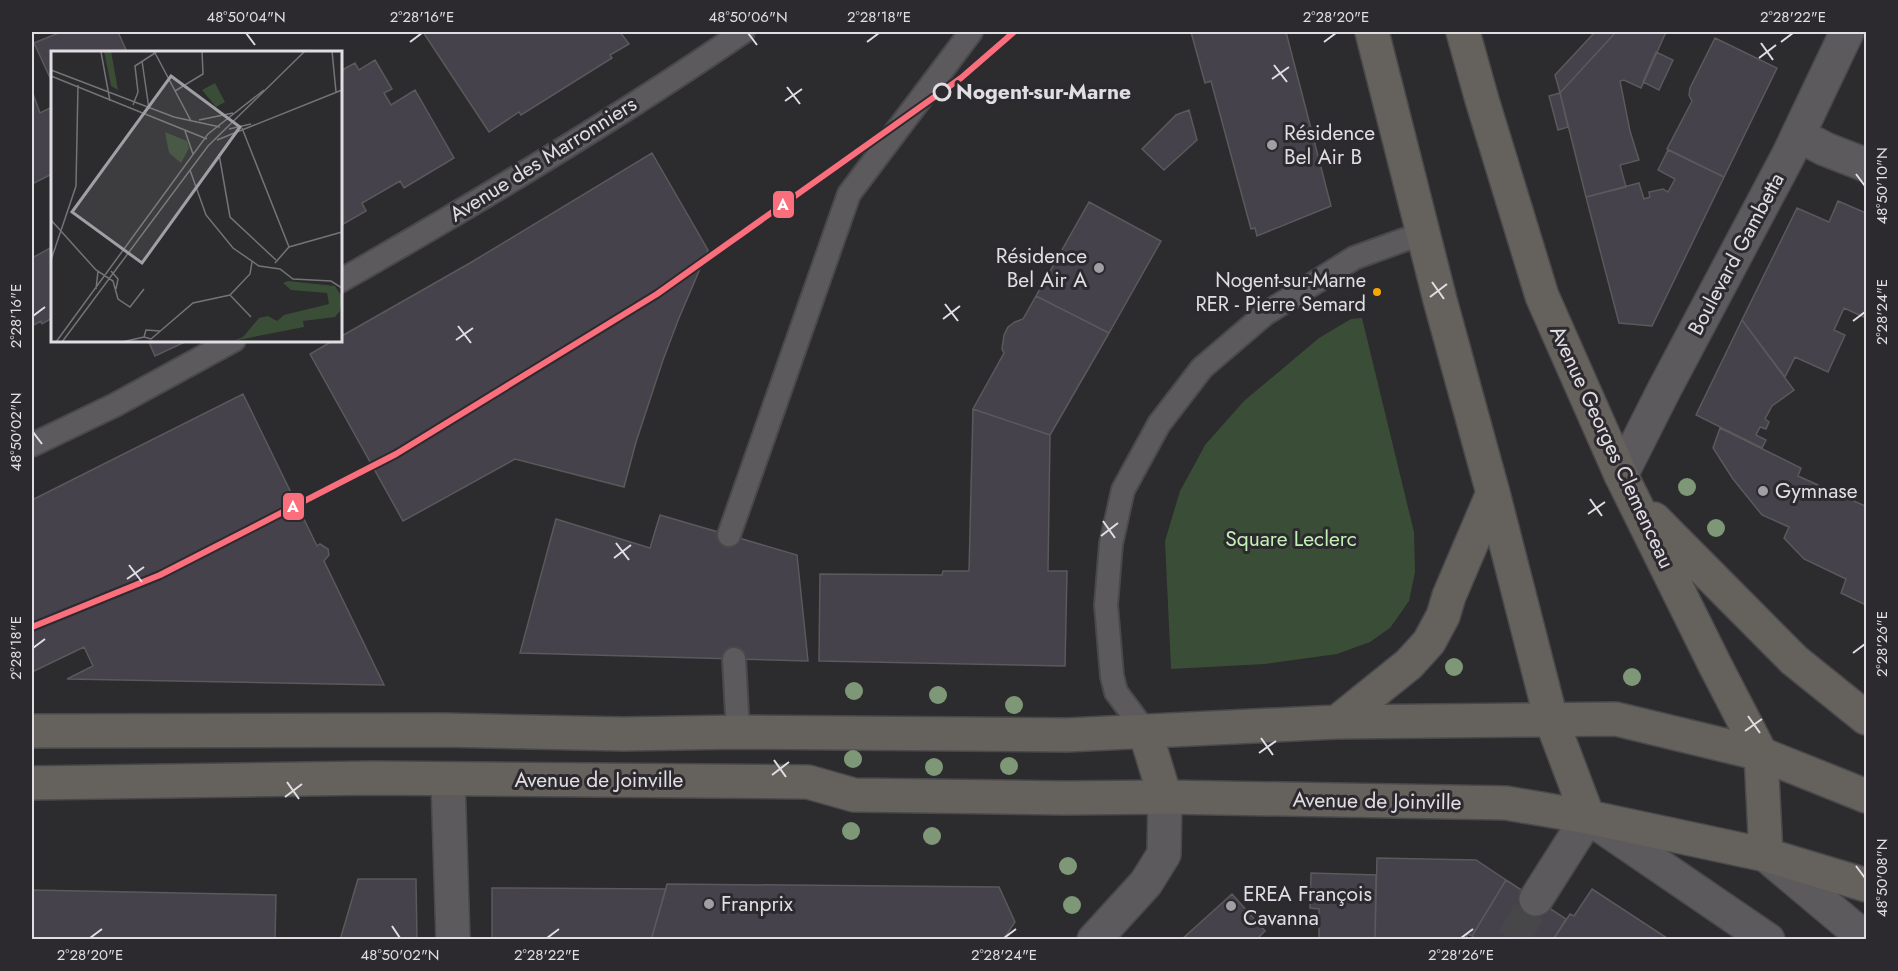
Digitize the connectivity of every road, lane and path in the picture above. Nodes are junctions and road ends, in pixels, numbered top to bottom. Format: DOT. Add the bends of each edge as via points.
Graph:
graph roads {
  1 [pos="743,32"];
  2 [pos="971,32"];
  3 [pos="1372,32"];
  4 [pos="1463,32"];
  5 [pos="1847,32"];
  6 [pos="1798,135"];
  7 [pos="1866,165"];
  8 [pos="1422,233"];
  9 [pos="342,279"];
  10 [pos="230,342"];
  11 [pos="32,445"];
  12 [pos="1628,487"];
  13 [pos="1493,493"];
  14 [pos="729,535"];
  15 [pos="734,659"];
  16 [pos="1551,718"];
  17 [pos="1866,718"];
  18 [pos="1338,722"];
  19 [pos="32,731"];
  20 [pos="1145,731"];
  21 [pos="738,732"];
  22 [pos="1761,754"];
  23 [pos="448,780"];
  24 [pos="32,783"];
  25 [pos="1866,796"];
  26 [pos="1165,797"];
  27 [pos="1588,817"];
  28 [pos="1766,855"];
  29 [pos="1866,885"];
  30 [pos="1536,899"];
  31 [pos="453,939"];
  32 [pos="1094,939"];
  33 [pos="1768,939"];
  34 [pos="1866,939"];
  1 -- 9 [label="lane, Avenue des Marronniers" via="577,139"];
  2 -- 14 [label="lane" via="849,195"];
  3 -- 8 [label="main road"];
  4 -- 12 [label="main road, Avenue Georges Clemenceau" via="1542,296"];
  5 -- 6 [label="street, Boulevard Gambetta"];
  6 -- 7 [label="street"];
  6 -- 12 [label="street, Boulevard Gambetta" via="1665,388"];
  8 -- 13 [label="main road"];
  8 -- 20 [label="lane" via="1354,258 1265,314 1202,368 1159,424 1123,490 1111,544 1106,605 1116,692"];
  10 -- 11 [label="lane"];
  12 -- 17 [label="main road" via="1794,660"];
  12 -- 22 [label="main road, Avenue Georges Clemenceau"];
  13 -- 16 [label="main road"];
  13 -- 18 [label="main road" via="1429,642 1409,664"];
  15 -- 21 [label="lane"];
  16 -- 18 [label="main road"];
  16 -- 22 [label="main road" via="1616,719"];
  16 -- 27 [label="main road"];
  18 -- 20 [label="main road"];
  19 -- 21 [label="main road"];
  20 -- 21 [label="main road" via="1067,735"];
  20 -- 26 [label="main road"];
  22 -- 25 [label="main road"];
  22 -- 28 [label="main road, Avenue Georges Clemenceau"];
  23 -- 24 [label="main road, Avenue de Joinville"];
  23 -- 26 [label="main road, Avenue de Joinville" via="808,782 854,795"];
  23 -- 31 [label="street"];
  26 -- 27 [label="main road, Avenue de Joinville" via="1506,803"];
  26 -- 32 [label="street" via="1164,854 1146,883"];
  27 -- 28 [label="main road, Avenue de Joinville"];
  27 -- 30 [label="street"];
  27 -- 33 [label="street"];
  28 -- 29 [label="main road, Avenue de Joinville"];
  28 -- 34 [label="street"];
}
